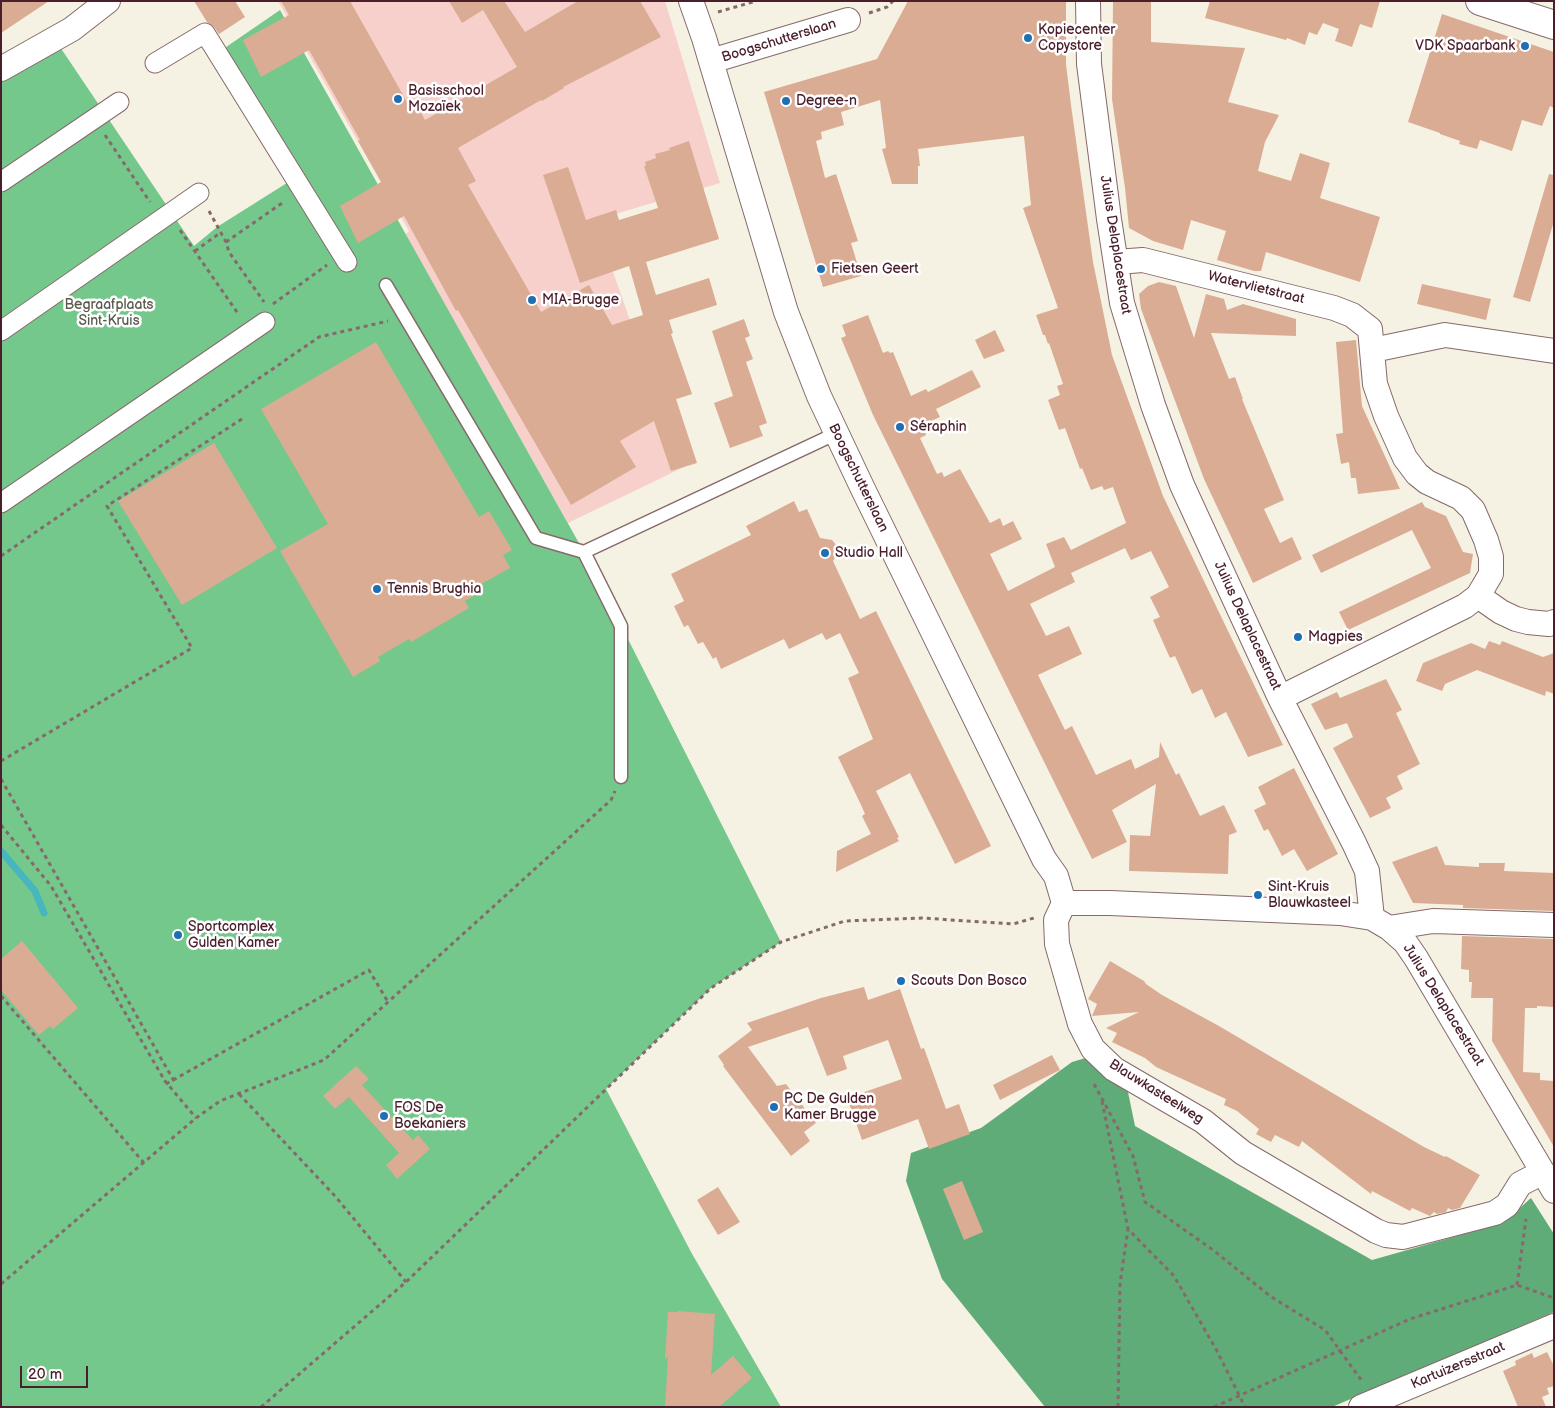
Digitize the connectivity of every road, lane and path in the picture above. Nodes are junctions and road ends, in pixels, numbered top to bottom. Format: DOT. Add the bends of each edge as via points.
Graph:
graph roads {
  1 [pos="108,1"];
  2 [pos="756,1"];
  3 [pos="1088,1"];
  4 [pos="1480,1"];
  5 [pos="694,9"];
  6 [pos="848,20"];
  7 [pos="1554,25"];
  8 [pos="711,61"];
  9 [pos="155,62"];
  10 [pos="1,70"];
  11 [pos="119,102"];
  12 [pos="94,119"];
  13 [pos="1,182"];
  14 [pos="302,189"];
  15 [pos="199,193"];
  16 [pos="165,216"];
  17 [pos="220,233"];
  18 [pos="226,242"];
  19 [pos="195,251"];
  20 [pos="347,262"];
  21 [pos="1116,262"];
  22 [pos="328,264"];
  23 [pos="386,285"];
  24 [pos="406,317"];
  25 [pos="258,327"];
  26 [pos="1,331"];
  27 [pos="1373,350"];
  28 [pos="1554,351"];
  29 [pos="245,416"];
  30 [pos="835,434"];
  31 [pos="1,503"];
  32 [pos="584,552"];
  33 [pos="1,556"];
  34 [pos="1478,596"];
  35 [pos="1554,622"];
  36 [pos="1280,698"];
  37 [pos="1,761"];
  38 [pos="621,777"];
  39 [pos="1,779"];
  40 [pos="1,825"];
  41 [pos="1064,903"];
  42 [pos="1034,918"];
  43 [pos="1380,923"];
  44 [pos="1554,925"];
  45 [pos="1036,927"];
  46 [pos="1,996"];
  47 [pos="388,1002"];
  48 [pos="174,1080"];
  49 [pos="1092,1080"];
  50 [pos="166,1084"];
  51 [pos="239,1094"];
  52 [pos="1100,1096"];
  53 [pos="196,1118"];
  54 [pos="144,1163"];
  55 [pos="1548,1181"];
  56 [pos="1520,1184"];
  57 [pos="1128,1229"];
  58 [pos="406,1282"];
  59 [pos="1,1284"];
  60 [pos="1517,1285"];
  61 [pos="1554,1300"];
  62 [pos="1554,1326"];
  63 [pos="1340,1351"];
  64 [pos="1239,1396"];
  65 [pos="1373,1405"];
  66 [pos="262,1407"];
  67 [pos="1118,1407"];
  68 [pos="1214,1407"];
  69 [pos="1244,1407"];
  1 -- 10 [label="street" via="72,29"];
  2 -- 5 [label="path"];
  3 -- 21 [label="street, Julius Delaplacestraat" via="1089,64"];
  4 -- 7 [label="street"];
  5 -- 8 [label="street, Boogschutterslaan"];
  6 -- 8 [label="street, Boogschutterslaan"];
  8 -- 30 [label="street, Boogschutterslaan" via="786,312"];
  9 -- 14 [label="street" via="205,33"];
  11 -- 12 [label="street"];
  12 -- 13 [label="street"];
  12 -- 16 [label="path"];
  14 -- 18 [label="path"];
  14 -- 20 [label="street"];
  15 -- 16 [label="street"];
  15 -- 17 [label="path"];
  16 -- 19 [label="path"];
  16 -- 26 [label="street"];
  17 -- 18 [label="path"];
  17 -- 19 [label="path"];
  18 -- 22 [label="path" via="229,252 268,308"];
  19 -- 25 [label="path"];
  21 -- 27 [label="street, Watervlietstraat" via="1143,260 1334,308 1352,315 1370,329"];
  21 -- 36 [label="street, Julius Delaplacestraat" via="1122,303 1182,485"];
  23 -- 24 [label="lane"];
  24 -- 32 [label="lane" via="536,538"];
  24 -- 33 [label="path" via="319,337"];
  25 -- 31 [label="street"];
  27 -- 28 [label="street" via="1445,335"];
  27 -- 34 [label="street, Watervlietstraat" via="1375,384 1405,458 1427,482 1460,498 1473,510 1486,540 1491,574"];
  29 -- 37 [label="path" via="107,506 192,648"];
  30 -- 32 [label="lane"];
  30 -- 41 [label="street, Boogschutterslaan" via="1044,859 1056,876"];
  32 -- 38 [label="lane" via="622,626"];
  34 -- 35 [label="street" via="1516,619"];
  34 -- 36 [label="street, Watervlietstraat" via="1465,606"];
  36 -- 43 [label="street, Julius Delaplacestraat" via="1367,872"];
  38 -- 47 [label="path" via="611,800"];
  39 -- 48 [label="path"];
  40 -- 50 [label="path" via="51,886"];
  41 -- 42 [label="path"];
  41 -- 43 [label="street" via="1340,913"];
  41 -- 56 [label="street, Blauwkasteelweg" via="1056,920 1057,944 1080,1024 1093,1049 1114,1069 1203,1121 1260,1164 1376,1232 1403,1237 1495,1213 1507,1205"];
  42 -- 45 [label="path"];
  42 -- 58 [label="path" via="1013,924 922,918 845,921 781,942 710,988"];
  43 -- 44 [label="street" via="1433,921"];
  43 -- 55 [label="street, Julius Delaplacestraat" via="1405,942 1416,958"];
  46 -- 54 [label="path"];
  47 -- 48 [label="path" via="369,970"];
  47 -- 51 [label="path" via="324,1060"];
  48 -- 50 [label="path"];
  49 -- 52 [label="path"];
  50 -- 53 [label="path"];
  51 -- 53 [label="path" via="220,1101"];
  51 -- 58 [label="path" via="335,1196"];
  52 -- 57 [label="path"];
  52 -- 63 [label="path" via="1133,1156 1145,1202 1213,1250 1270,1296 1325,1330"];
  53 -- 54 [label="path"];
  54 -- 59 [label="path"];
  55 -- 56 [label="street"];
  56 -- 60 [label="path" via="1526,1218"];
  57 -- 64 [label="path" via="1174,1276"];
  57 -- 67 [label="path" via="1120,1284"];
  58 -- 66 [label="path"];
  60 -- 61 [label="path"];
  60 -- 63 [label="path" via="1410,1319"];
  62 -- 65 [label="street, Kartuizersstraat"];
  63 -- 64 [label="path"];
  63 -- 65 [label="path"];
  64 -- 68 [label="path"];
  64 -- 69 [label="path"];
}
